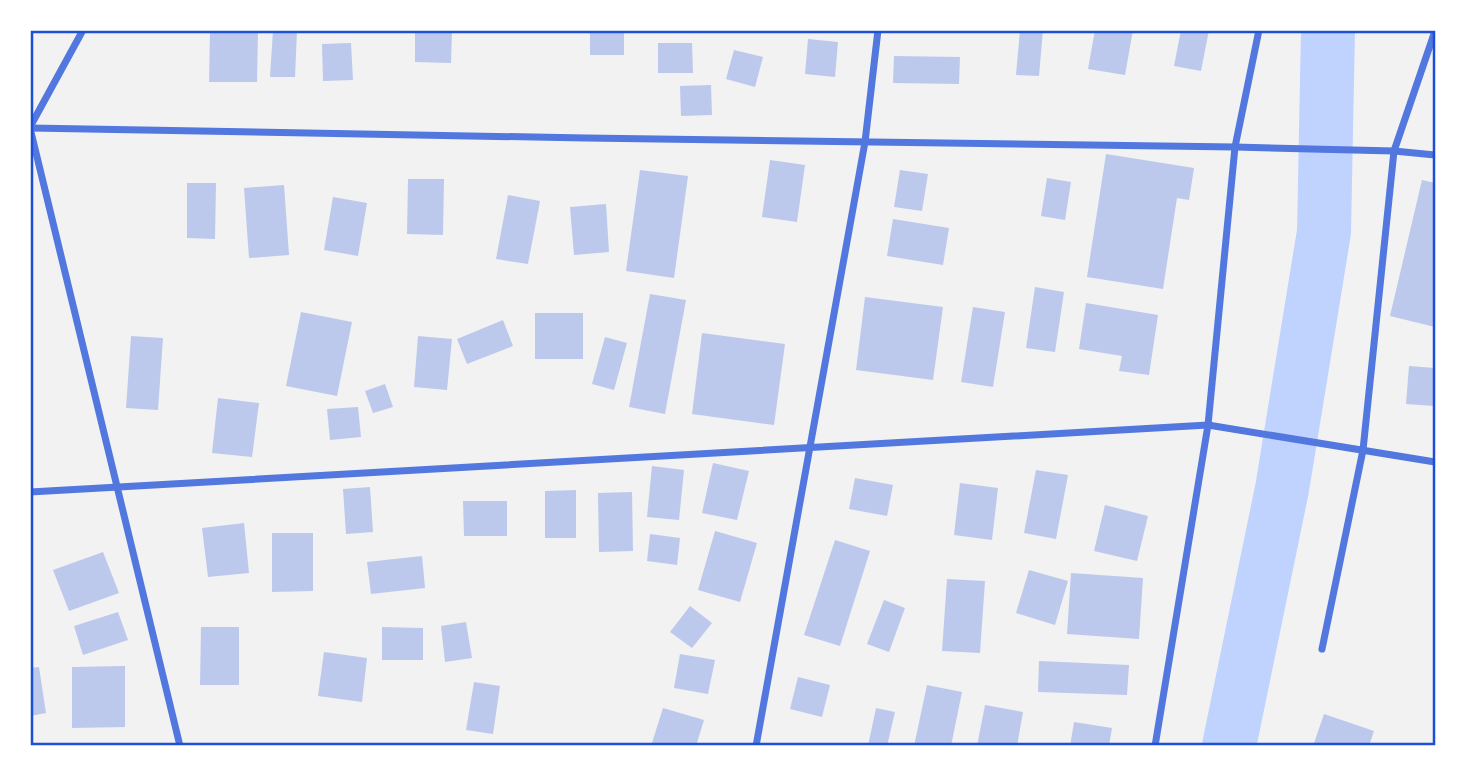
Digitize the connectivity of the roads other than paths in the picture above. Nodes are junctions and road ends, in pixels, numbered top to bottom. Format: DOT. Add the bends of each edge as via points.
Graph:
graph roads {
  1 [pos="83,30"];
  2 [pos="878,30"];
  3 [pos="1259,30"];
  4 [pos="1435,31"];
  5 [pos="30,128"];
  6 [pos="865,142"];
  7 [pos="1235,147"];
  8 [pos="1394,151"];
  9 [pos="1435,155"];
  10 [pos="1208,425"];
  11 [pos="811,447"];
  12 [pos="1363,450"];
  13 [pos="1435,462"];
  14 [pos="115,486"];
  15 [pos="30,492"];
  16 [pos="1322,649"];
  17 [pos="180,746"];
  18 [pos="756,746"];
  19 [pos="1155,746"];
  1 -- 5 [label="street"];
  2 -- 6 [label="street"];
  3 -- 7 [label="street"];
  4 -- 8 [label="street"];
  5 -- 6 [label="street"];
  5 -- 14 [label="street"];
  6 -- 7 [label="street"];
  6 -- 11 [label="street"];
  7 -- 8 [label="street"];
  7 -- 10 [label="street"];
  8 -- 9 [label="street"];
  8 -- 12 [label="street"];
  10 -- 11 [label="street"];
  10 -- 12 [label="street"];
  10 -- 19 [label="street"];
  11 -- 14 [label="street"];
  11 -- 18 [label="street"];
  12 -- 13 [label="street"];
  12 -- 16 [label="street"];
  14 -- 15 [label="street"];
  14 -- 17 [label="street"];
}
